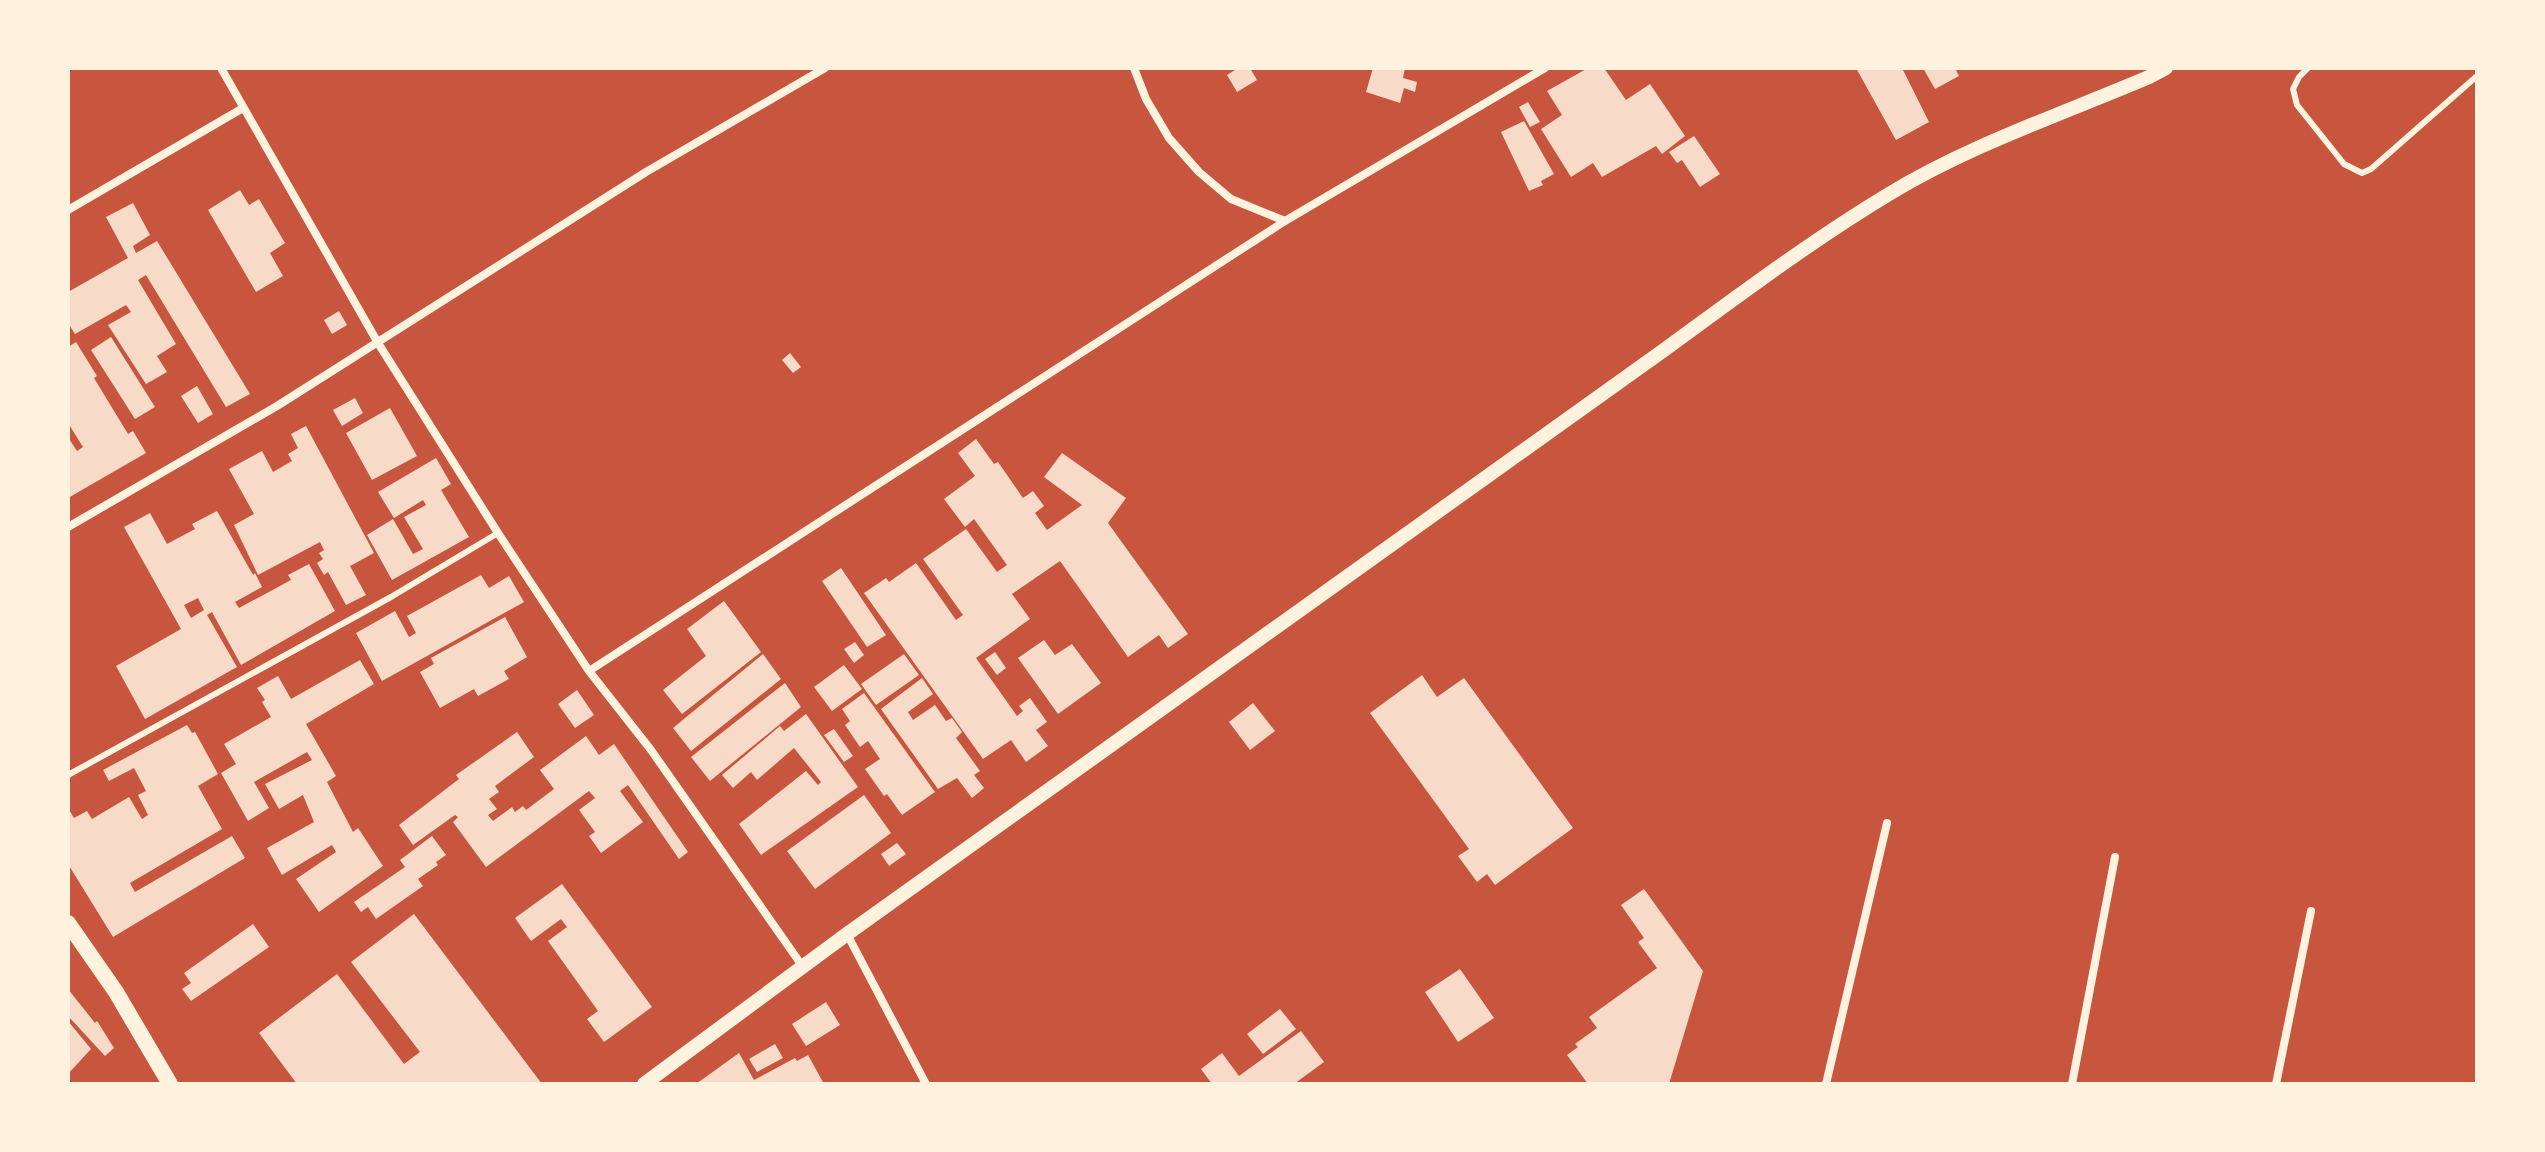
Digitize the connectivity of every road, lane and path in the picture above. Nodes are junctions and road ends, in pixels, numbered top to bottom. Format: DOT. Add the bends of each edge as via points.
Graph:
graph roads {
  1 [pos="221,68"];
  2 [pos="825,68"];
  3 [pos="1134,68"];
  4 [pos="1545,68"];
  5 [pos="2166,68"];
  6 [pos="2308,68"];
  7 [pos="2477,76"];
  8 [pos="243,108"];
  9 [pos="68,210"];
  10 [pos="1285,221"];
  11 [pos="378,343"];
  12 [pos="68,527"];
  13 [pos="498,533"];
  14 [pos="589,671"];
  15 [pos="68,775"];
  16 [pos="1887,823"];
  17 [pos="2115,857"];
  18 [pos="2311,911"];
  19 [pos="68,923"];
  20 [pos="847,934"];
  21 [pos="803,967"];
  22 [pos="170,1084"];
  23 [pos="644,1084"];
  24 [pos="926,1084"];
  25 [pos="1826,1084"];
  26 [pos="2072,1084"];
  27 [pos="2276,1084"];
  1 -- 8 [label="street"];
  2 -- 11 [label="street" via="634,179"];
  3 -- 10 [label="street" via="1169,138 1199,172 1231,199"];
  4 -- 10 [label="street"];
  5 -- 20 [label="street" via="1991,142 1891,193 1786,260"];
  6 -- 7 [label="lane" via="2293,89 2297,105 2344,164 2362,173"];
  8 -- 9 [label="street"];
  8 -- 11 [label="street"];
  10 -- 14 [label="street"];
  11 -- 12 [label="street"];
  11 -- 13 [label="street"];
  13 -- 14 [label="street"];
  13 -- 15 [label="lane"];
  14 -- 21 [label="street"];
  16 -- 25 [label="street"];
  17 -- 26 [label="street"];
  18 -- 27 [label="street"];
  19 -- 22 [label="main road"];
  20 -- 21 [label="street"];
  20 -- 24 [label="street"];
  21 -- 23 [label="street"];
}
